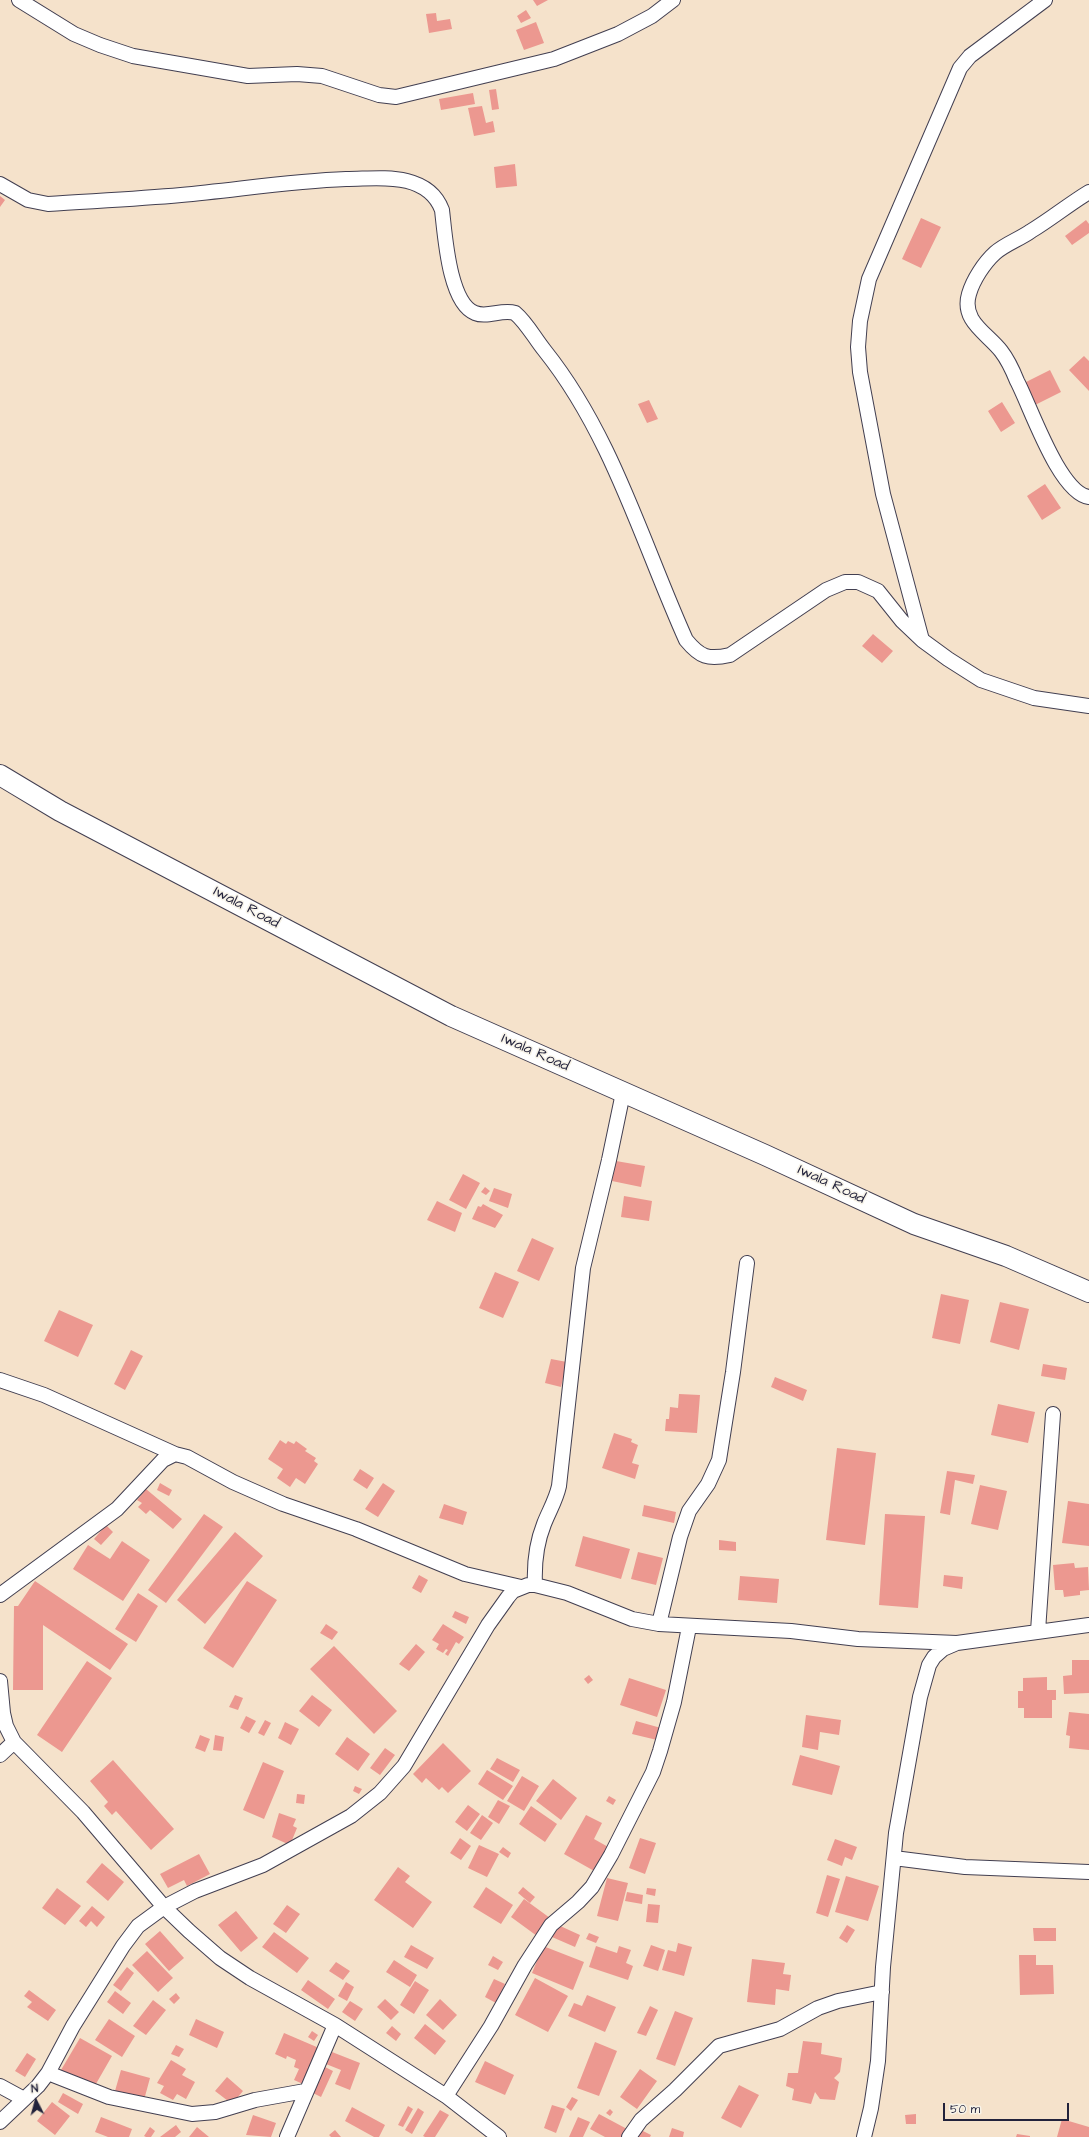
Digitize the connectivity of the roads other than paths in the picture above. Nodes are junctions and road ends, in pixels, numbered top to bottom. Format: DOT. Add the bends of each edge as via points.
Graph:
graph roads {
  1 [pos="19,0"];
  2 [pos="673,0"];
  3 [pos="1045,0"];
  4 [pos="0,184"];
  5 [pos="1089,192"];
  6 [pos="1089,497"];
  7 [pos="922,640"];
  8 [pos="1089,706"];
  9 [pos="0,775"];
  10 [pos="623,1093"];
  11 [pos="747,1263"];
  12 [pos="1089,1292"];
  13 [pos="0,1380"];
  14 [pos="1053,1414"];
  15 [pos="175,1454"];
  16 [pos="528,1586"];
  17 [pos="0,1595"];
  18 [pos="659,1624"];
  19 [pos="1089,1625"];
  20 [pos="689,1627"];
  21 [pos="1038,1631"];
  22 [pos="956,1643"];
  23 [pos="0,1681"];
  24 [pos="14,1742"];
  25 [pos="0,1755"];
  26 [pos="894,1858"];
  27 [pos="1089,1872"];
  28 [pos="164,1907"];
  29 [pos="882,1992"];
  30 [pos="335,2026"];
  31 [pos="48,2073"];
  32 [pos="0,2086"];
  33 [pos="305,2091"];
  34 [pos="446,2096"];
  35 [pos="24,2099"];
  36 [pos="0,2122"];
  37 [pos="287,2137"];
  38 [pos="499,2137"];
  39 [pos="629,2137"];
  40 [pos="864,2137"];
  1 -- 2 [label="street" via="74,34 133,56 248,76 322,76 379,96 396,97 554,59 618,34 652,16"];
  3 -- 7 [label="street" via="970,56 960,68 870,279 860,321 860,372 883,494"];
  4 -- 7 [label="street" via="28,200 48,204 181,195 315,180 386,178 407,181 419,186 438,200 442,210 452,278 455,289 468,309 475,314 483,315 515,313 557,365 585,408 683,633 693,648 704,656 718,658 730,655 826,590 851,581 867,584 878,591 902,621"];
  5 -- 6 [label="street" via="995,252 974,284 969,295 968,308 977,328 997,346 1008,363 1058,467 1074,488"];
  7 -- 8 [label="street" via="982,680 1034,698"];
  9 -- 10 [label="street, Iwala Road" via="60,811 399,990"];
  10 -- 12 [label="street, Iwala Road" via="914,1224 1006,1256"];
  10 -- 16 [label="street" via="583,1268 559,1486 555,1501 544,1522"];
  11 -- 18 [label="street" via="719,1460 708,1484 689,1511"];
  13 -- 15 [label="street" via="50,1398"];
  14 -- 21 [label="street"];
  15 -- 16 [label="street" via="283,1504 356,1529 465,1574"];
  15 -- 17 [label="street" via="163,1460 117,1509"];
  16 -- 18 [label="street" via="567,1593 632,1619"];
  16 -- 28 [label="street" via="508,1597 488,1625 404,1766 380,1793 351,1816 290,1851"];
  18 -- 20 [label="street"];
  19 -- 21 [label="street"];
  20 -- 22 [label="street" via="791,1631 858,1639"];
  20 -- 34 [label="street" via="674,1702 655,1765 608,1861 592,1887 551,1925"];
  21 -- 22 [label="street"];
  22 -- 26 [label="street" via="934,1657 925,1676"];
  23 -- 24 [label="street" via="6,1726"];
  24 -- 25 [label="street"];
  24 -- 28 [label="street" via="83,1812"];
  26 -- 27 [label="street" via="965,1867"];
  26 -- 29 [label="street"];
  28 -- 30 [label="street" via="220,1958"];
  28 -- 31 [label="street" via="138,1926 130,1936 73,2026"];
  29 -- 39 [label="street" via="838,2001 818,2008 780,2029 720,2046 641,2120"];
  29 -- 40 [label="street" via="878,2061"];
  30 -- 33 [label="street"];
  30 -- 34 [label="street"];
  31 -- 33 [label="street" via="109,2097 192,2114 215,2112 255,2100"];
  31 -- 35 [label="street"];
  32 -- 35 [label="street"];
  33 -- 37 [label="street"];
  34 -- 38 [label="street"];
  35 -- 36 [label="street"];
}
